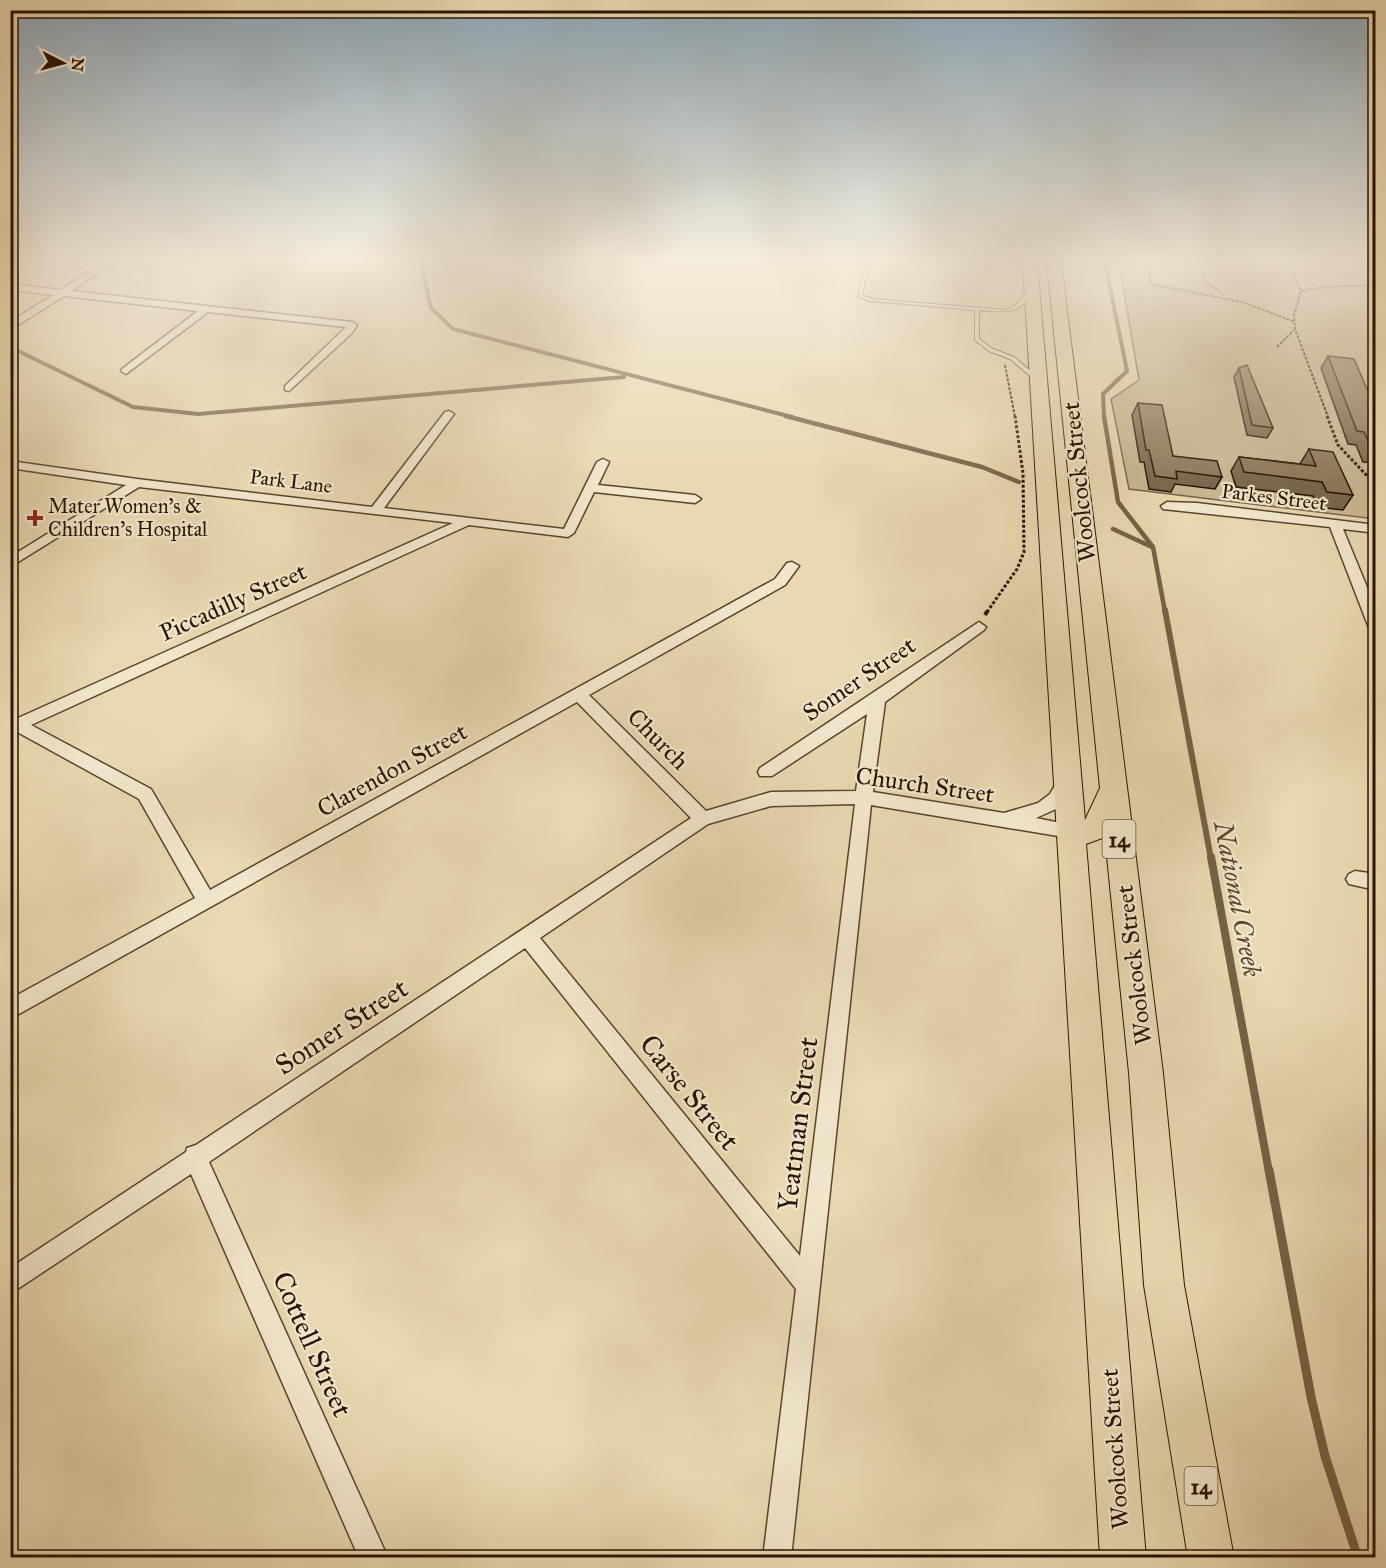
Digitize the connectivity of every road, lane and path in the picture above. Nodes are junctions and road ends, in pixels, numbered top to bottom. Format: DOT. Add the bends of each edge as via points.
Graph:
graph roads {
  1 [pos="171,336"];
  2 [pos="344,336"];
  3 [pos="977,336"];
  4 [pos="1036,336"];
  5 [pos="1062,336"];
  6 [pos="1288,336"];
  7 [pos="1297,336"];
  8 [pos="1277,347"];
  9 [pos="1004,355"];
  10 [pos="126,371"];
  11 [pos="1039,380"];
  12 [pos="289,388"];
  13 [pos="449,414"];
  14 [pos="603,462"];
  15 [pos="10,465"];
  16 [pos="1370,479"];
  17 [pos="1376,480"];
  18 [pos="137,483"];
  19 [pos="591,488"];
  20 [pos="695,499"];
  21 [pos="1376,503"];
  22 [pos="1167,506"];
  23 [pos="375,511"];
  24 [pos="467,522"];
  25 [pos="1335,524"];
  26 [pos="1376,529"];
  27 [pos="10,563"];
  28 [pos="792,566"];
  29 [pos="979,627"];
  30 [pos="1376,628"];
  31 [pos="578,693"];
  32 [pos="878,699"];
  33 [pos="14,722"];
  34 [pos="766,772"];
  35 [pos="1065,783"];
  36 [pos="1114,788"];
  37 [pos="864,797"];
  38 [pos="992,818"];
  39 [pos="703,819"];
  40 [pos="1070,831"];
  41 [pos="1355,879"];
  42 [pos="1376,882"];
  43 [pos="207,901"];
  44 [pos="528,936"];
  45 [pos="10,1010"];
  46 [pos="195,1156"];
  47 [pos="10,1282"];
  48 [pos="807,1284"];
  49 [pos="374,1557"];
  50 [pos="777,1557"];
  51 [pos="1123,1557"];
  52 [pos="1211,1557"];
  1 -- 10 [label="street"];
  2 -- 12 [label="street"];
  3 -- 9 [label="lane" via="991,350"];
  4 -- 11 [label="main road, Woolcock Street / 14"];
  5 -- 36 [label="main road, Woolcock Street / 14"];
  6 -- 8 [label="path"];
  7 -- 16 [label="path" via="1338,445"];
  9 -- 11 [label="lane"];
  9 -- 29 [label="path" via="1023,473 1024,552"];
  11 -- 35 [label="main road, Woolcock Street / 14"];
  13 -- 23 [label="street"];
  14 -- 19 [label="street"];
  15 -- 18 [label="street, Park Lane"];
  16 -- 17 [label="path"];
  16 -- 21 [label="path"];
  18 -- 23 [label="street, Park Lane"];
  18 -- 27 [label="street"];
  19 -- 20 [label="street"];
  19 -- 24 [label="street, Park Lane" via="568,533"];
  22 -- 25 [label="street, Parkes Street"];
  23 -- 24 [label="street, Park Lane"];
  24 -- 33 [label="street, Piccadilly Street"];
  25 -- 26 [label="street, Parkes Street"];
  25 -- 30 [label="street"];
  28 -- 31 [label="street, Clarendon Street" via="780,582"];
  29 -- 32 [label="street, Somer Street"];
  31 -- 39 [label="street, Church"];
  31 -- 43 [label="street, Clarendon Street"];
  32 -- 34 [label="street, Somer Street"];
  32 -- 37 [label="street, Yeatman Street"];
  33 -- 43 [label="street" via="145,794"];
  35 -- 38 [label="street" via="1045,809"];
  35 -- 40 [label="main road, Woolcock Street / 14"];
  36 -- 40 [label="main road" via="1096,828"];
  36 -- 52 [label="main road, Woolcock Street / 14" via="1146,1073 1164,1285"];
  37 -- 38 [label="street, Church Street"];
  37 -- 39 [label="street, Church Street" via="771,799"];
  37 -- 48 [label="street, Yeatman Street"];
  38 -- 40 [label="street, Church Street"];
  39 -- 44 [label="street, Somer Street"];
  40 -- 51 [label="main road, Woolcock Street / 14"];
  41 -- 42 [label="street"];
  43 -- 45 [label="street, Clarendon Street"];
  44 -- 46 [label="street, Somer Street"];
  44 -- 48 [label="street, Carse Street"];
  46 -- 47 [label="street, Somer Street"];
  46 -- 49 [label="street, Cottell Street"];
  48 -- 50 [label="street, Yeatman Street"];
}
